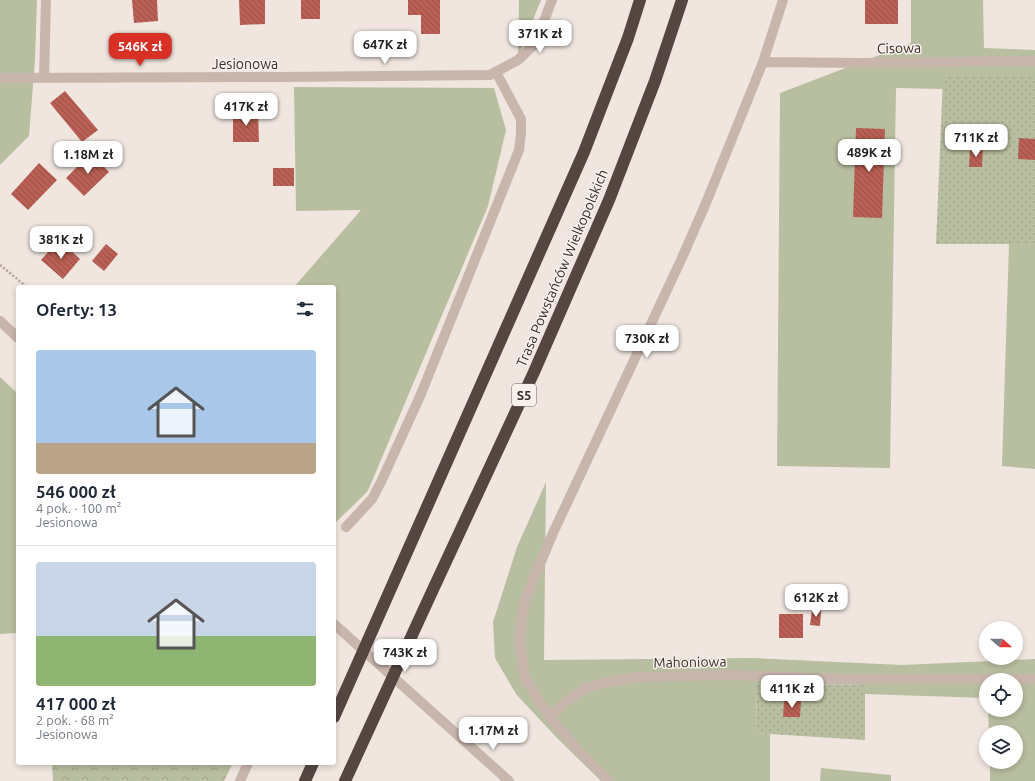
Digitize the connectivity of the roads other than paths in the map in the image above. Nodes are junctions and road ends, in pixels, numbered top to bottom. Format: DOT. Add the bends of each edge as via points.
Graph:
graph roads {
  1 [pos="46,0"];
  2 [pos="552,0"];
  3 [pos="640,0"];
  4 [pos="682,0"];
  5 [pos="783,0"];
  6 [pos="1035,61"];
  7 [pos="763,62"];
  8 [pos="493,73"];
  9 [pos="0,78"];
  10 [pos="44,78"];
  11 [pos="0,322"];
  12 [pos="16,336"];
  13 [pos="346,527"];
  14 [pos="336,626"];
  15 [pos="1035,679"];
  16 [pos="336,712"];
  17 [pos="549,717"];
  18 [pos="247,765"];
  19 [pos="312,765"];
  20 [pos="240,781"];
  21 [pos="305,781"];
  22 [pos="345,781"];
  23 [pos="509,781"];
  24 [pos="609,781"];
  1 -- 10 [label="street"];
  2 -- 8 [label="street" via="535,44 518,60"];
  3 -- 16 [label="highway, Trasa Powstańców Wielkopolskich" via="584,152"];
  4 -- 22 [label="highway, Trasa Powstańców Wielkopolskich / S5" via="655,81 609,200 534,372"];
  5 -- 7 [label="street"];
  6 -- 7 [label="street, Cisowa"];
  7 -- 17 [label="street" via="681,260 553,533 525,600 519,640 525,677"];
  8 -- 10 [label="street, Jesionowa"];
  8 -- 13 [label="street" via="522,118 519,150 421,394 384,475 372,499"];
  9 -- 10 [label="street, Jesionowa"];
  11 -- 12 [label="street"];
  14 -- 23 [label="street"];
  15 -- 17 [label="street, Mahoniowa" via="846,679 731,675 638,677 586,688"];
  17 -- 24 [label="street"];
  18 -- 20 [label="street"];
  19 -- 21 [label="highway"];
}
